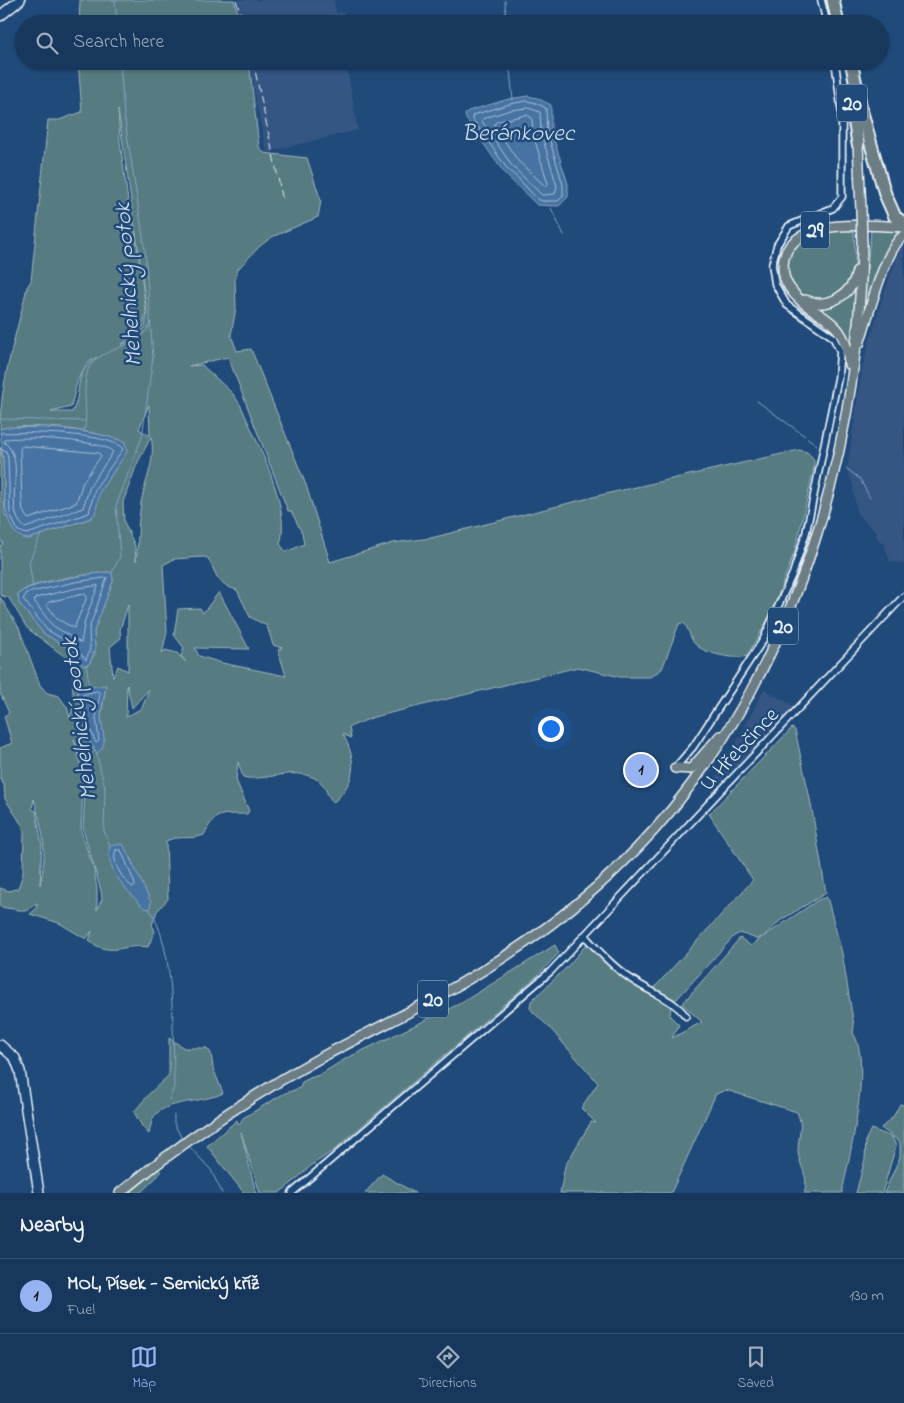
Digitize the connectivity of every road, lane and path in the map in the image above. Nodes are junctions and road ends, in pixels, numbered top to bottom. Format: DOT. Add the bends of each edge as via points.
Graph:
graph roads {
  1 [pos="20,0"];
  2 [pos="821,0"];
  3 [pos="833,0"];
  4 [pos="839,0"];
  5 [pos="825,15"];
  6 [pos="836,15"];
  7 [pos="842,15"];
  8 [pos="0,16"];
  9 [pos="835,70"];
  10 [pos="850,70"];
  11 [pos="851,70"];
  12 [pos="858,144"];
  13 [pos="904,222"];
  14 [pos="904,228"];
  15 [pos="904,235"];
  16 [pos="862,243"];
  17 [pos="799,297"];
  18 [pos="853,363"];
  19 [pos="847,405"];
  20 [pos="904,596"];
  21 [pos="733,721"];
  22 [pos="675,768"];
  23 [pos="585,936"];
  24 [pos="686,1016"];
  25 [pos="0,1044"];
  26 [pos="39,1193"];
  27 [pos="120,1193"];
  28 [pos="292,1193"];
  1 -- 8 [label="street"];
  2 -- 5 [label="street"];
  3 -- 6 [label="highway"];
  4 -- 7 [label="highway"];
  9 -- 22 [label="street" via="842,115 842,197 833,208 789,226 777,245 772,265 775,284 787,305 833,337 840,351 838,378 806,533 793,573 764,640 693,747"];
  10 -- 12 [label="highway, 20"];
  11 -- 13 [label="highway" via="885,194 895,217"];
  12 -- 16 [label="main road, 20, bridge"];
  14 -- 17 [label="main road, 29" via="837,227 812,230 798,237 786,252 783,267 785,281"];
  15 -- 18 [label="main road" via="895,244 889,258"];
  16 -- 17 [label="main road" via="854,284 841,297 818,304"];
  16 -- 18 [label="main road, 20"];
  17 -- 19 [label="main road" via="836,327 845,340 849,365"];
  18 -- 19 [label="main road, 20"];
  19 -- 21 [label="main road, 20" via="830,484 801,580 772,649"];
  20 -- 23 [label="street, U Hřebčince"];
  21 -- 22 [label="main road" via="691,769"];
  21 -- 27 [label="main road, 20" via="692,784 645,840 541,932 473,977 294,1073 202,1130"];
  23 -- 24 [label="street" via="631,980 667,1000"];
  23 -- 28 [label="street, U Hřebčince" via="515,1004"];
  25 -- 26 [label="street" via="15,1058 20,1070"];
}
